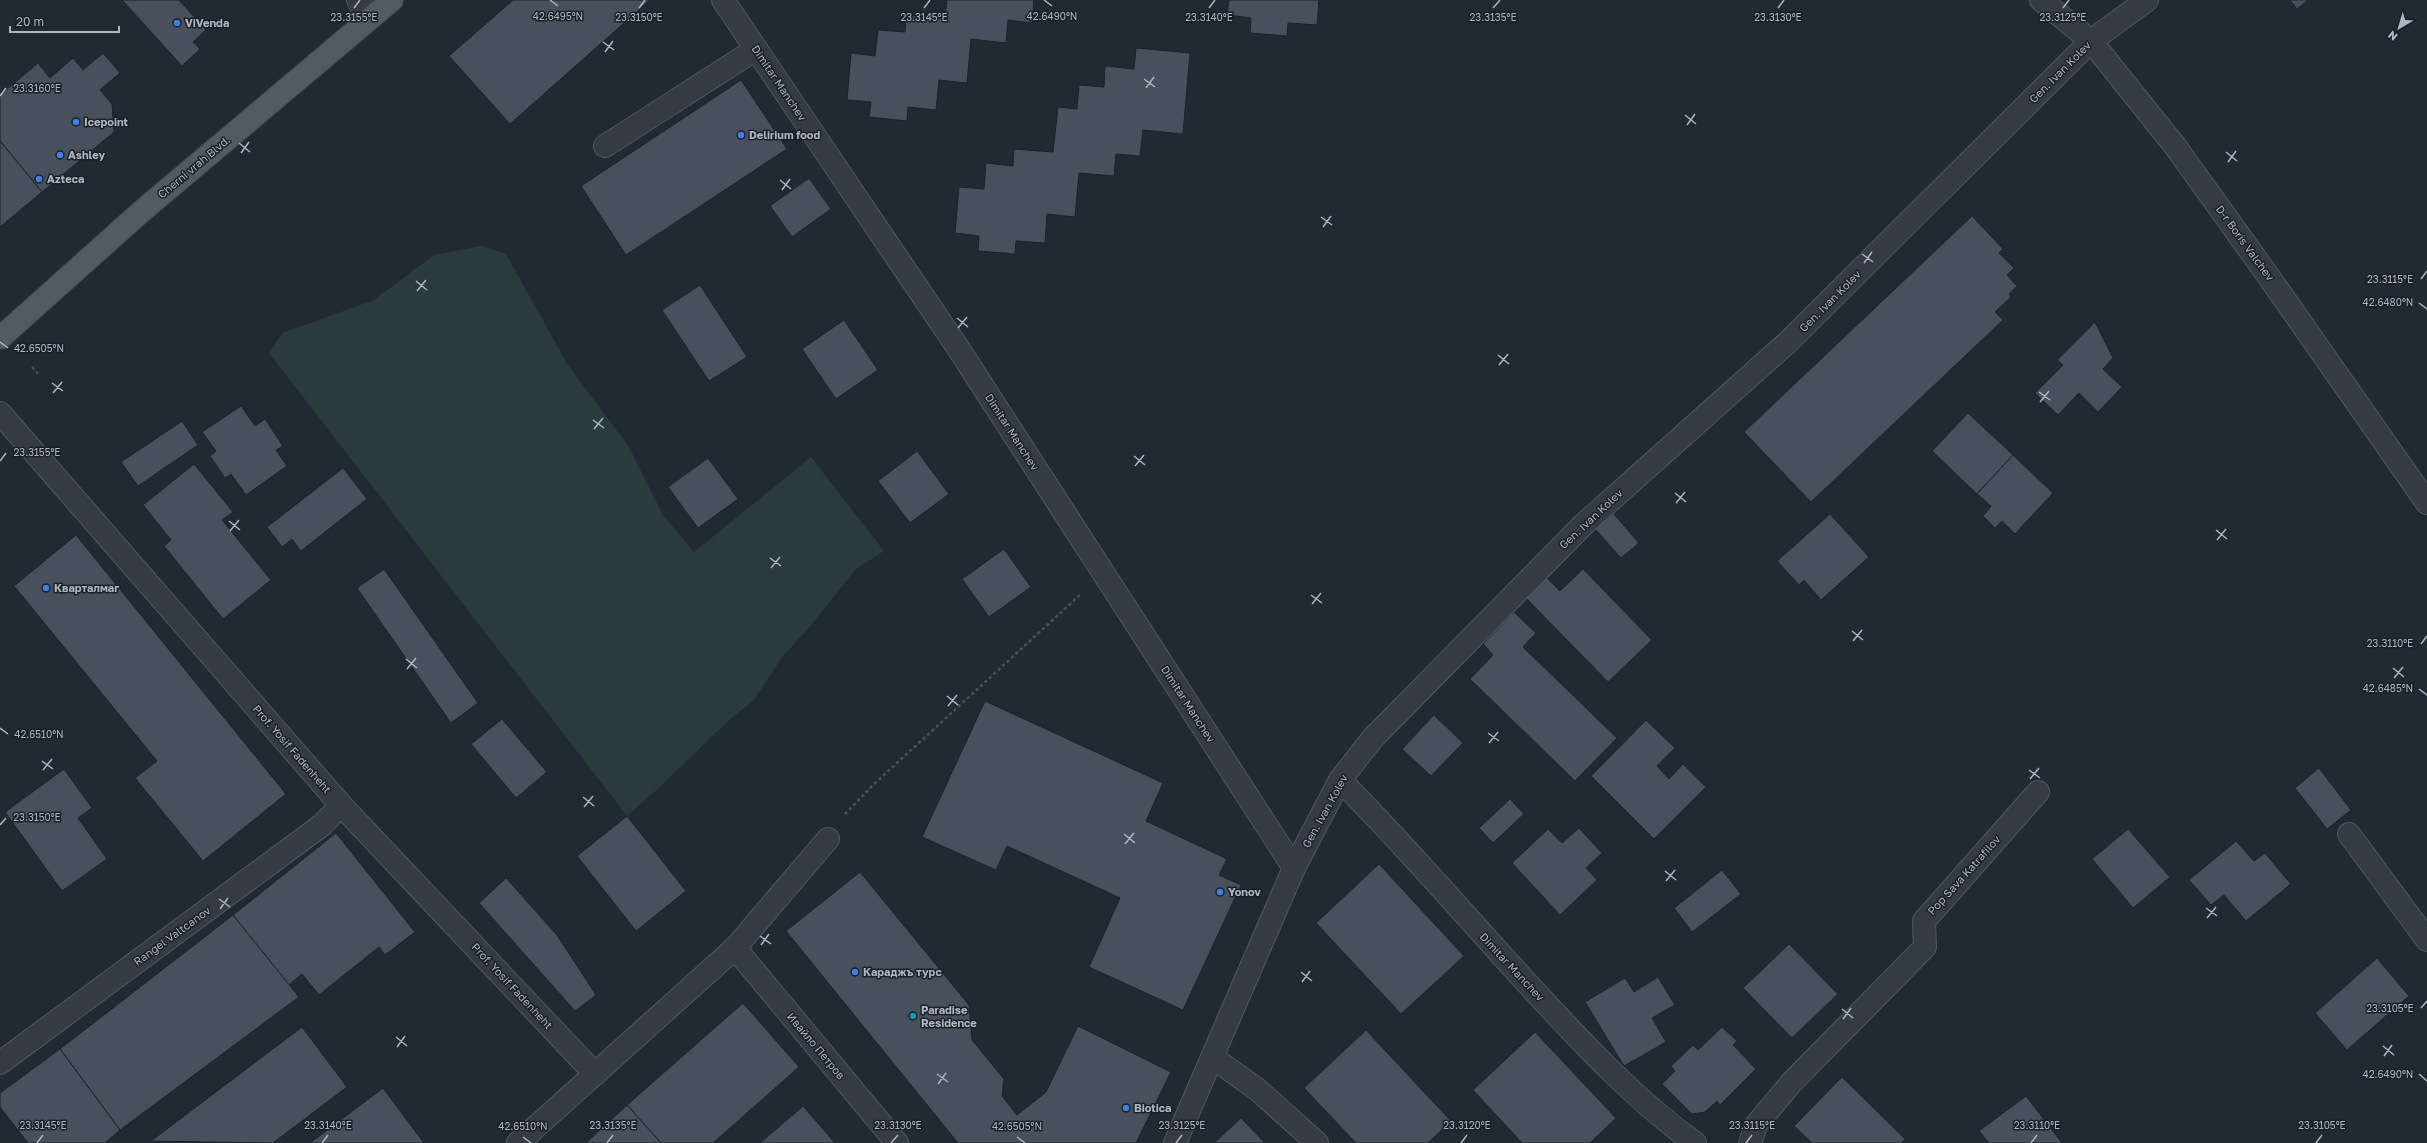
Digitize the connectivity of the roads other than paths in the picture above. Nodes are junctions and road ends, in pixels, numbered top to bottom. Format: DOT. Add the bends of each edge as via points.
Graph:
graph roads {
  1 [pos="358,0"];
  2 [pos="392,0"];
  3 [pos="723,0"];
  4 [pos="2041,0"];
  5 [pos="2147,0"];
  6 [pos="368,20"];
  7 [pos="2091,41"];
  8 [pos="756,49"];
  9 [pos="605,146"];
  10 [pos="0,338"];
  11 [pos="0,413"];
  12 [pos="2427,503"];
  13 [pos="1340,780"];
  14 [pos="2038,792"];
  15 [pos="341,805"];
  16 [pos="2349,834"];
  17 [pos="828,839"];
  18 [pos="1294,868"];
  19 [pos="2427,940"];
  20 [pos="735,948"];
  21 [pos="1212,1057"];
  22 [pos="0,1063"];
  23 [pos="595,1074"];
  24 [pos="518,1143"];
  25 [pos="897,1143"];
  26 [pos="1175,1143"];
  27 [pos="1317,1143"];
  28 [pos="1695,1143"];
  29 [pos="1750,1143"];
  1 -- 6 [label="street"];
  2 -- 6 [label="main road, Cherni vrah Blvd."];
  3 -- 8 [label="street, Dimitar Manchev"];
  4 -- 7 [label="street, D-r Boris Valchev"];
  5 -- 7 [label="street, Gen. Ivan Kolev"];
  6 -- 10 [label="main road, Cherni vrah Blvd." via="142,211"];
  7 -- 12 [label="street, D-r Boris Valchev" via="2175,146 2270,277"];
  7 -- 13 [label="street, Gen. Ivan Kolev" via="1788,342 1583,525 1373,738"];
  8 -- 9 [label="street"];
  8 -- 18 [label="street, Dimitar Manchev" via="960,351"];
  11 -- 15 [label="street, Prof. Yosif Fadenheht"];
  13 -- 18 [label="street, Gen. Ivan Kolev"];
  13 -- 28 [label="street, Dimitar Manchev" via="1382,822 1585,1047 1668,1124"];
  14 -- 29 [label="street, Pop Sava Katrafilov" via="1924,920 1924,947 1792,1082 1756,1125"];
  15 -- 22 [label="street, Rangel Valtcanov" via="322,825"];
  15 -- 23 [label="street, Prof. Yosif Fadenheht"];
  16 -- 19 [label="street"];
  17 -- 20 [label="street"];
  18 -- 21 [label="street, Gen. Ivan Kolev"];
  20 -- 23 [label="street"];
  20 -- 25 [label="street, Ивайло Петров"];
  21 -- 26 [label="street, Gen. Ivan Kolev"];
  21 -- 27 [label="street" via="1258,1090"];
  23 -- 24 [label="street"];
}
